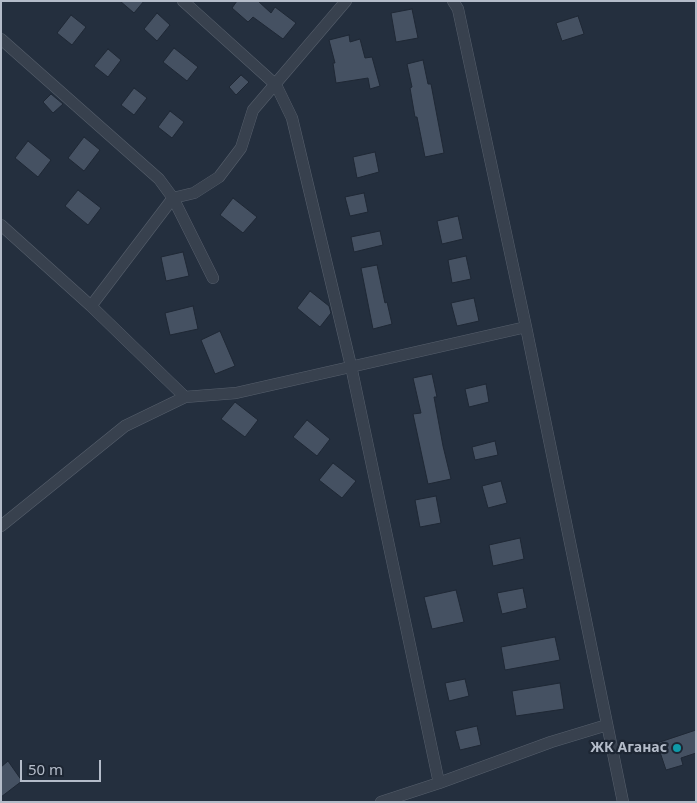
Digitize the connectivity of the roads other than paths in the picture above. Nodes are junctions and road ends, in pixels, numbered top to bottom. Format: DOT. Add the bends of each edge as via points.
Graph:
graph roads {
  1 [pos="183,1"];
  2 [pos="346,1"];
  3 [pos="453,1"];
  4 [pos="1,38"];
  5 [pos="276,85"];
  6 [pos="173,198"];
  7 [pos="1,225"];
  8 [pos="212,278"];
  9 [pos="91,306"];
  10 [pos="526,327"];
  11 [pos="351,366"];
  12 [pos="186,397"];
  13 [pos="1,526"];
  14 [pos="608,724"];
  15 [pos="439,783"];
  16 [pos="380,802"];
  17 [pos="623,802"];
  1 -- 5 [label="street"];
  2 -- 5 [label="street"];
  3 -- 10 [label="street" via="458,9"];
  4 -- 6 [label="street" via="159,179"];
  5 -- 6 [label="street" via="253,110 241,148 219,177 194,194"];
  5 -- 11 [label="street" via="292,118"];
  6 -- 8 [label="street"];
  6 -- 9 [label="street"];
  7 -- 9 [label="street"];
  9 -- 12 [label="street"];
  10 -- 11 [label="street"];
  10 -- 14 [label="street"];
  11 -- 12 [label="street" via="236,393"];
  11 -- 15 [label="street"];
  12 -- 13 [label="street" via="125,426"];
  14 -- 15 [label="street"];
  14 -- 17 [label="street"];
  15 -- 16 [label="street"];
}
